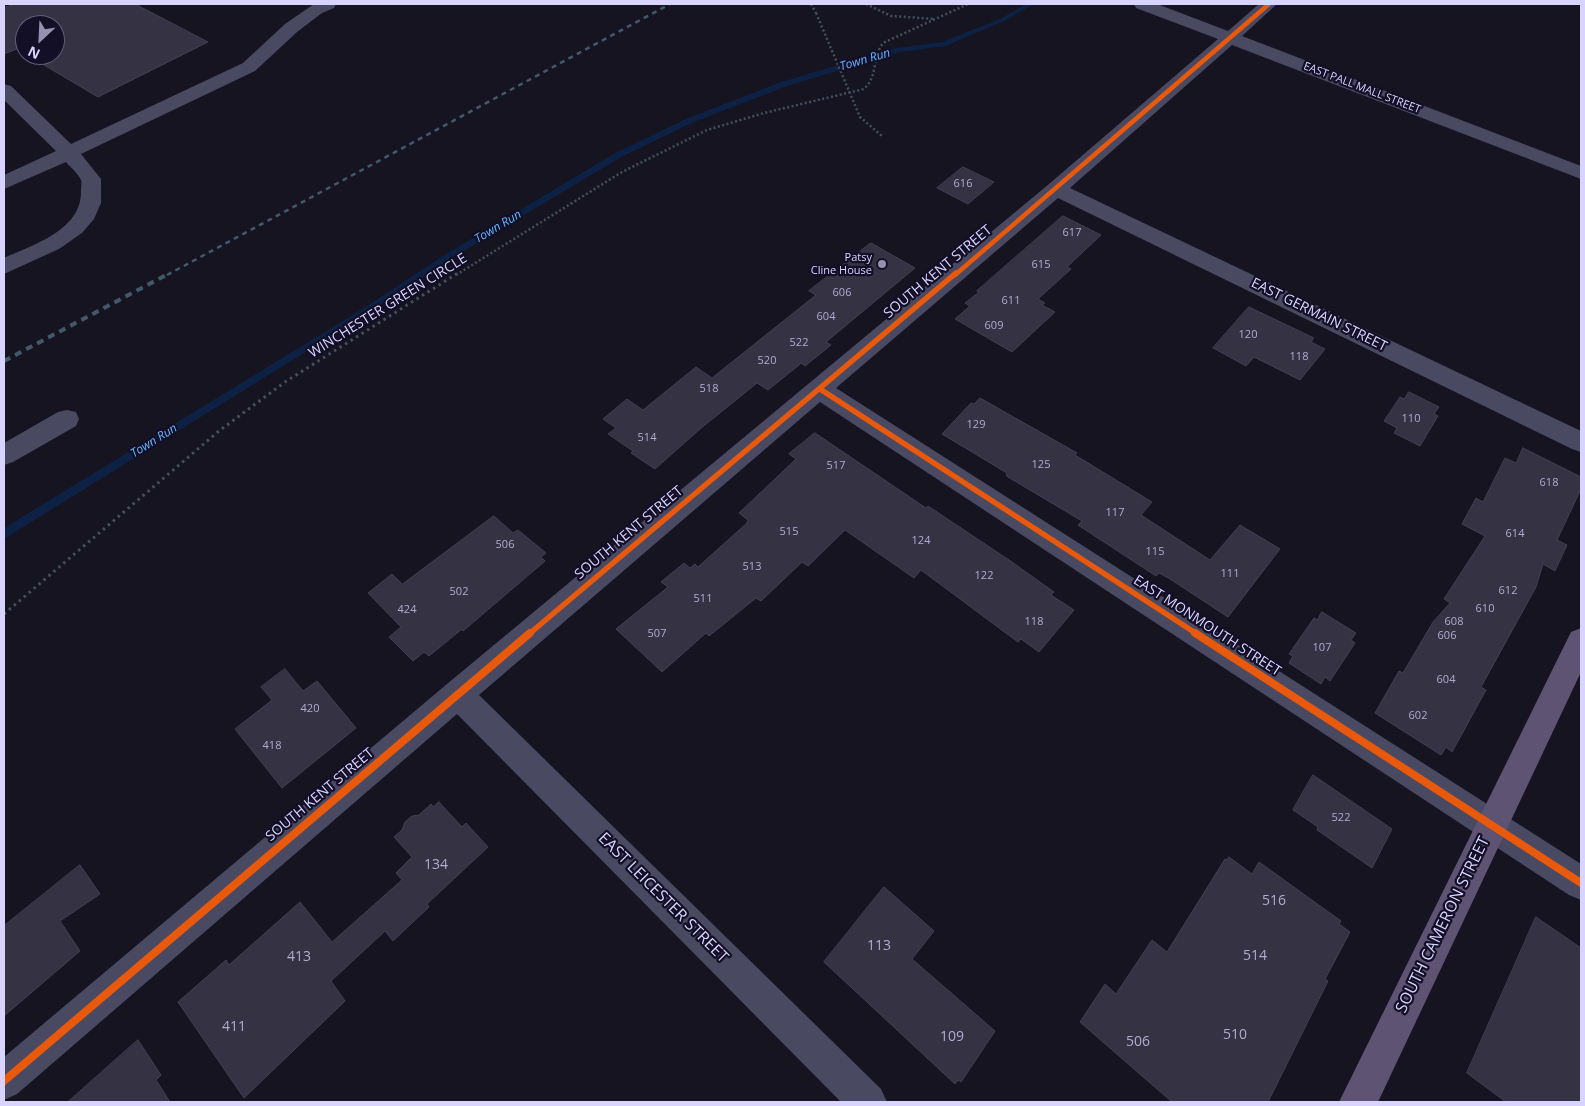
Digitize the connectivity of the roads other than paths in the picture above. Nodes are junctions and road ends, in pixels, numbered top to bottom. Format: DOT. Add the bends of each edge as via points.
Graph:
graph roads {
  1 [pos="328,4"];
  2 [pos="1142,4"];
  3 [pos="1269,4"];
  4 [pos="1229,37"];
  5 [pos="4,90"];
  6 [pos="69,153"];
  7 [pos="1581,173"];
  8 [pos="4,183"];
  9 [pos="1056,188"];
  10 [pos="4,267"];
  11 [pos="820,389"];
  12 [pos="67,419"];
  13 [pos="1581,442"];
  14 [pos="4,455"];
  15 [pos="1581,640"];
  16 [pos="458,694"];
  17 [pos="1492,825"];
  18 [pos="1581,883"];
  19 [pos="4,1081"];
  20 [pos="868,1102"];
  21 [pos="1358,1102"];
  1 -- 6 [label="street" via="316,8 249,67"];
  2 -- 4 [label="street, EAST PALL MALL STREET"];
  3 -- 4 [label="street, SOUTH KENT STREET"];
  4 -- 7 [label="street, EAST PALL MALL STREET"];
  4 -- 9 [label="street, SOUTH KENT STREET"];
  5 -- 6 [label="street"];
  6 -- 8 [label="street"];
  6 -- 10 [label="street" via="91,179 89,210 65,236"];
  9 -- 11 [label="street, SOUTH KENT STREET"];
  9 -- 13 [label="street, EAST GERMAIN STREET"];
  11 -- 16 [label="street, SOUTH KENT STREET"];
  11 -- 17 [label="street, EAST MONMOUTH STREET"];
  12 -- 14 [label="street"];
  15 -- 17 [label="main road, SOUTH CAMERON STREET"];
  16 -- 19 [label="street, SOUTH KENT STREET"];
  16 -- 20 [label="street, EAST LEICESTER STREET"];
  17 -- 18 [label="street, EAST MONMOUTH STREET"];
  17 -- 21 [label="main road, SOUTH CAMERON STREET"];
}
